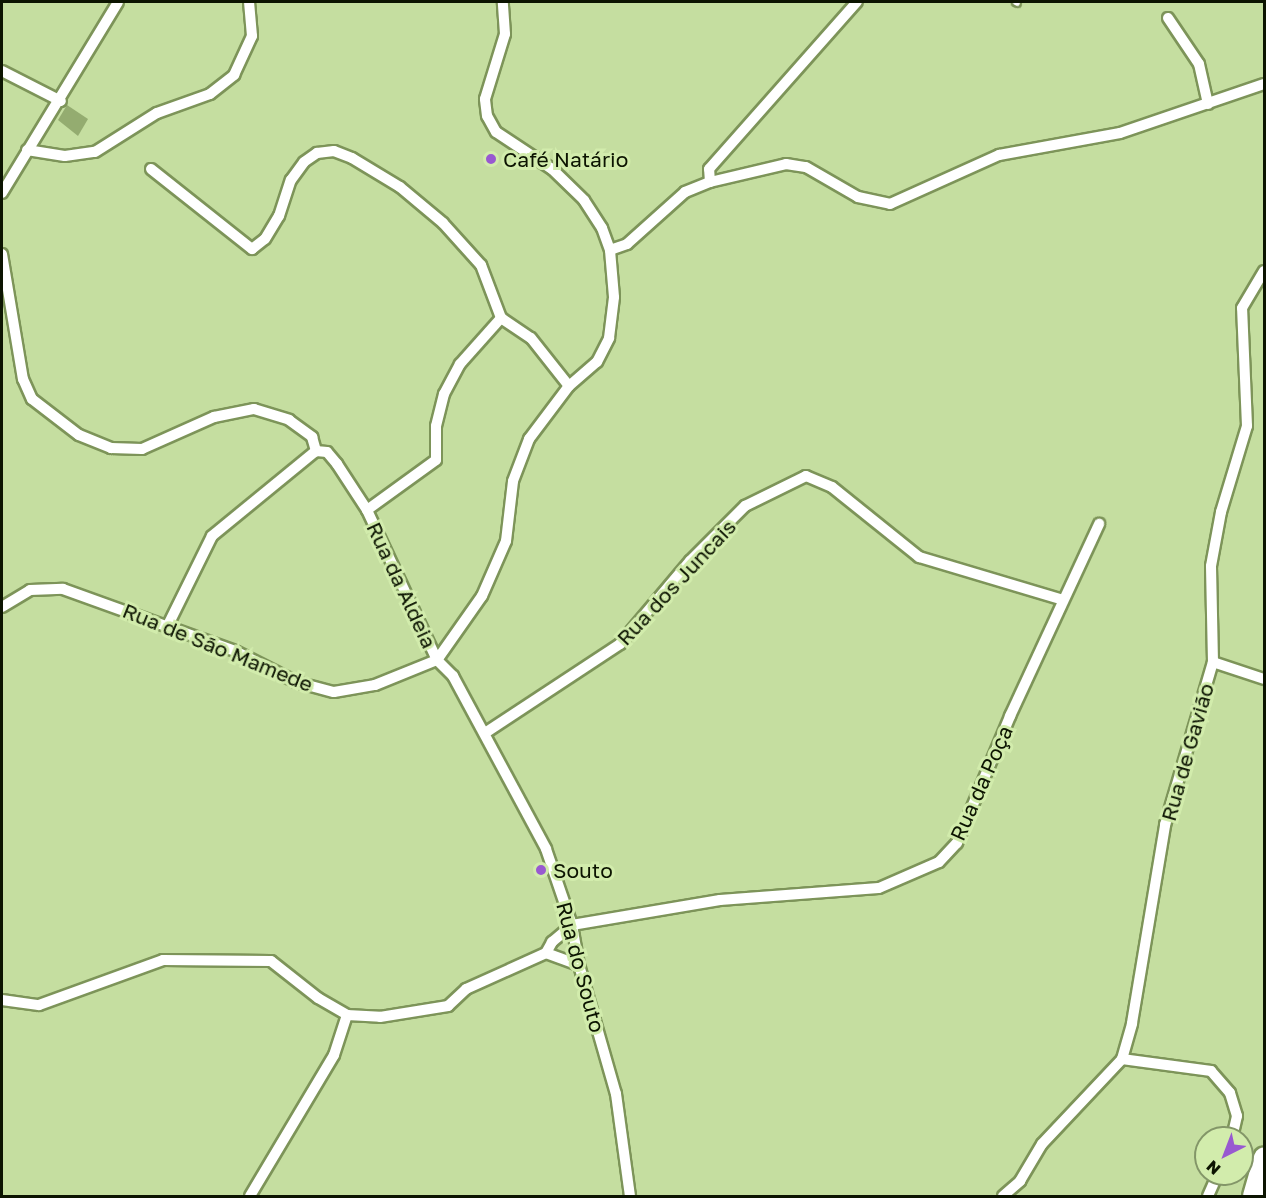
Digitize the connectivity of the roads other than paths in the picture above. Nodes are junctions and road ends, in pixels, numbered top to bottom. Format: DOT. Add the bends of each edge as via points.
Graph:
graph roads {
  1 [pos="118,2"];
  2 [pos="249,2"];
  3 [pos="504,2"];
  4 [pos="857,2"];
  5 [pos="1168,18"];
  6 [pos="2,70"];
  7 [pos="1264,84"];
  8 [pos="61,101"];
  9 [pos="1208,104"];
  10 [pos="27,150"];
  11 [pos="151,169"];
  12 [pos="710,182"];
  13 [pos="2,193"];
  14 [pos="610,250"];
  15 [pos="2,254"];
  16 [pos="1264,271"];
  17 [pos="501,318"];
  18 [pos="569,386"];
  19 [pos="316,451"];
  20 [pos="367,510"];
  21 [pos="1099,524"];
  22 [pos="1063,600"];
  23 [pos="2,607"];
  24 [pos="168,625"];
  25 [pos="437,660"];
  26 [pos="1213,662"];
  27 [pos="1264,679"];
  28 [pos="485,733"];
  29 [pos="572,925"];
  30 [pos="546,953"];
  31 [pos="579,965"];
  32 [pos="2,1000"];
  33 [pos="347,1015"];
  34 [pos="1122,1059"];
  35 [pos="1234,1126"];
  36 [pos="1264,1158"];
  37 [pos="250,1197"];
  38 [pos="630,1197"];
  39 [pos="1003,1197"];
  40 [pos="1253,1197"];
  1 -- 8 [label="street"];
  2 -- 10 [label="street" via="252,36 234,75 210,94 157,113 95,152 65,156"];
  3 -- 14 [label="street" via="505,34 485,99 487,116 496,132 552,170 584,200 602,228"];
  4 -- 12 [label="street" via="709,169"];
  5 -- 9 [label="street" via="1199,64"];
  6 -- 8 [label="street"];
  7 -- 9 [label="street"];
  8 -- 10 [label="street"];
  9 -- 12 [label="street" via="1120,133 999,155 890,204 858,197 806,167 786,164"];
  10 -- 13 [label="street"];
  11 -- 17 [label="street" via="252,249 265,239 279,216 291,180 304,162 317,153 334,151 400,187 443,223 482,265"];
  12 -- 14 [label="street" via="686,192 627,244"];
  14 -- 18 [label="street" via="614,297 609,338 597,362"];
  15 -- 19 [label="street" via="23,379 32,399 80,435 111,448 142,449 214,417 254,409 289,420 312,437"];
  16 -- 26 [label="street, Rua de Gavião" via="1242,308 1247,426 1221,512 1211,566"];
  17 -- 18 [label="street" via="531,338"];
  17 -- 20 [label="street, Rua da Aldeia" via="460,364 444,394 436,426 436,460"];
  18 -- 25 [label="street" via="529,439 513,481 506,541 482,596"];
  19 -- 20 [label="street, Rua da Aldeia" via="327,452 338,464"];
  19 -- 24 [label="street" via="212,536"];
  20 -- 25 [label="street, Rua da Aldeia"];
  21 -- 22 [label="street, Rua da Poça"];
  22 -- 28 [label="street, Rua dos Juncais" via="919,557 832,487 806,476 746,506 690,561 620,644"];
  22 -- 29 [label="street, Rua da Poça" via="957,843 939,862 879,888 720,900"];
  23 -- 24 [label="street, Rua de São Mamede" via="30,590 63,589"];
  24 -- 25 [label="street, Rua de São Mamede" via="235,651 296,682 334,692 375,685"];
  25 -- 28 [label="street, Rua do Souto" via="453,676"];
  26 -- 27 [label="street"];
  26 -- 34 [label="street, Rua de Gavião" via="1165,825 1132,1023"];
  28 -- 29 [label="street, Rua do Souto" via="546,849"];
  29 -- 30 [label="street" via="552,942"];
  29 -- 31 [label="street, Rua do Souto"];
  30 -- 31 [label="street"];
  30 -- 33 [label="street" via="466,989 448,1006 380,1017"];
  31 -- 38 [label="street, Rua do Souto" via="616,1094"];
  32 -- 33 [label="street" via="39,1005 163,960 271,962 318,999"];
  33 -- 37 [label="street" via="334,1055"];
  34 -- 35 [label="street" via="1210,1071 1230,1093 1236,1116"];
  34 -- 39 [label="street, Rua de Gavião" via="1042,1144 1020,1181"];
  36 -- 40 [label="highway"];
}
